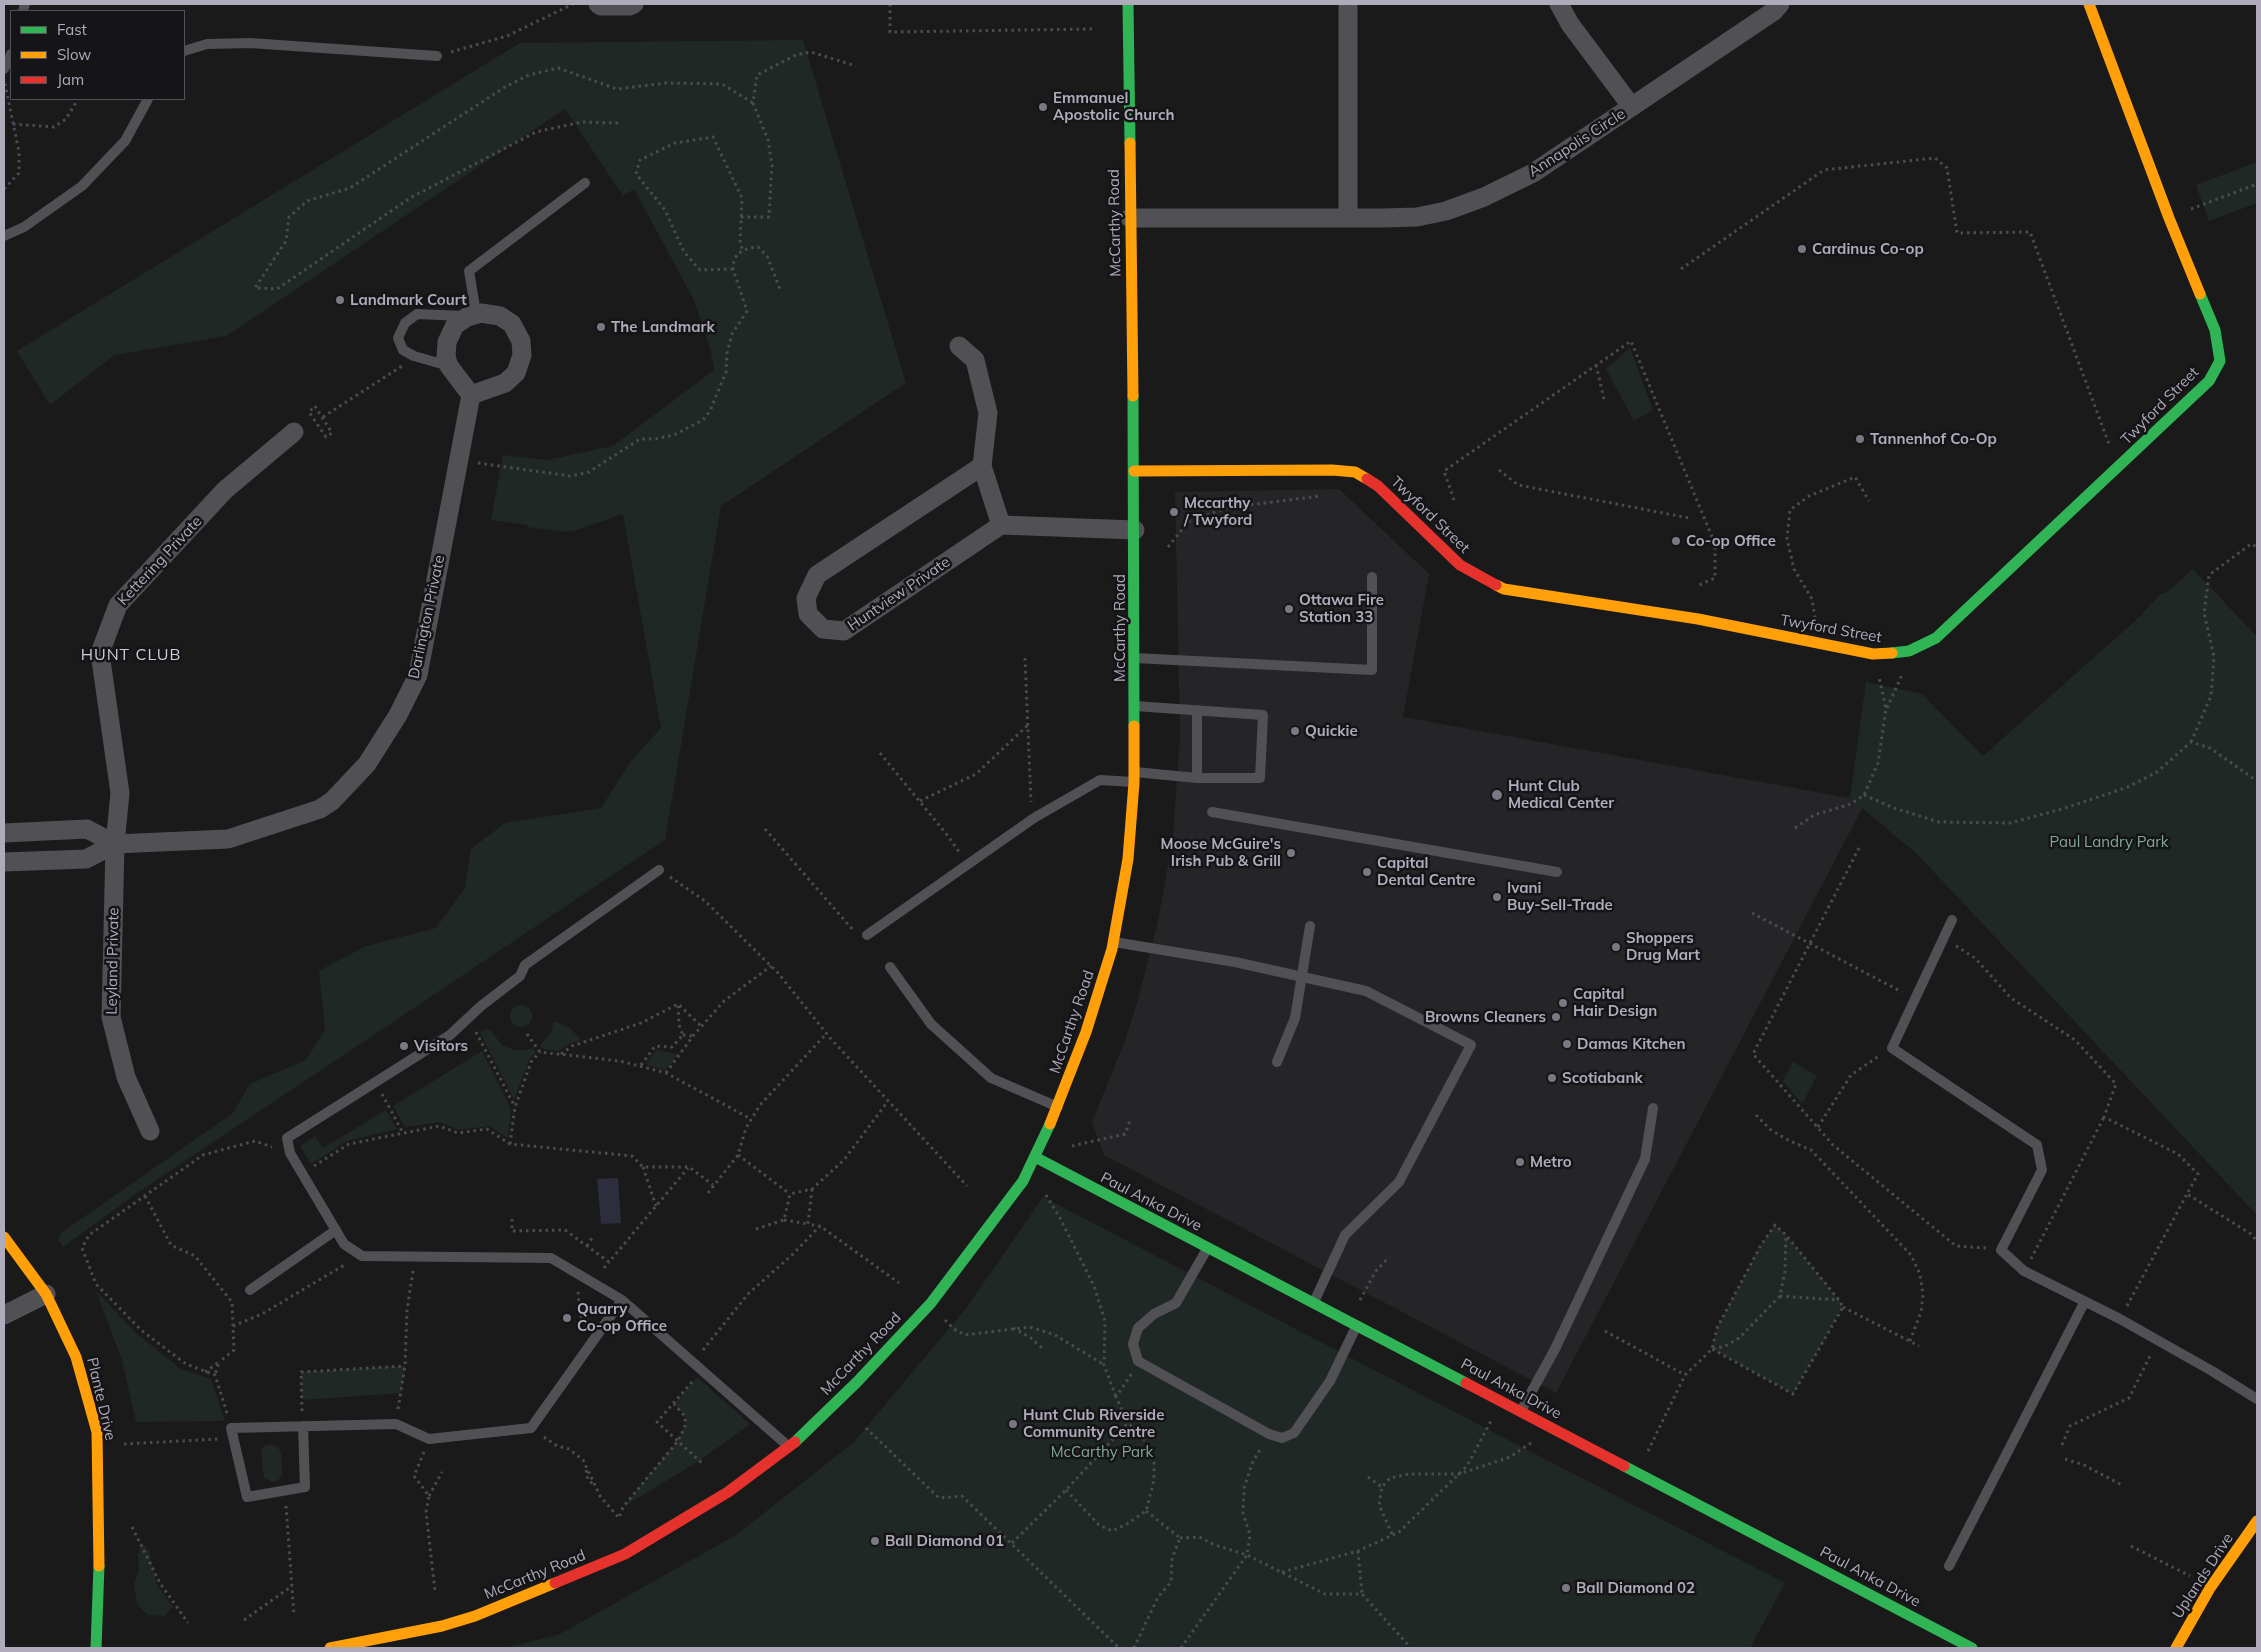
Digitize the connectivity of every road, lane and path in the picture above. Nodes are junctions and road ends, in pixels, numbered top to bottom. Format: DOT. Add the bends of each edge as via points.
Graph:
graph roads {
  1 [pos="573,4"];
  2 [pos="598,4"];
  3 [pos="634,4"];
  4 [pos="890,4"];
  5 [pos="1128,4"];
  6 [pos="1348,4"];
  7 [pos="1558,4"];
  8 [pos="1780,4"];
  9 [pos="2089,4"];
  10 [pos="1093,29"];
  11 [pos="185,51"];
  12 [pos="10,56"];
  13 [pos="437,56"];
  14 [pos="856,66"];
  15 [pos="4,69"];
  16 [pos="4,78"];
  17 [pos="77,100"];
  18 [pos="147,100"];
  19 [pos="753,103"];
  20 [pos="1632,107"];
  21 [pos="13,124"];
  22 [pos="618,124"];
  23 [pos="586,182"];
  24 [pos="2257,184"];
  25 [pos="4,189"];
  26 [pos="741,217"];
  27 [pos="1130,218"];
  28 [pos="1348,218"];
  29 [pos="2170,218"];
  30 [pos="4,236"];
  31 [pos="743,250"];
  32 [pos="733,269"];
  33 [pos="1681,269"];
  34 [pos="781,292"];
  35 [pos="472,315"];
  36 [pos="959,346"];
  37 [pos="414,356"];
  38 [pos="1596,365"];
  39 [pos="449,366"];
  40 [pos="471,395"];
  41 [pos="1604,399"];
  42 [pos="323,417"];
  43 [pos="294,432"];
  44 [pos="501,466"];
  45 [pos="982,466"];
  46 [pos="2119,468"];
  47 [pos="1499,470"];
  48 [pos="1134,471"];
  49 [pos="1324,495"];
  50 [pos="1454,500"];
  51 [pos="1869,501"];
  52 [pos="1689,518"];
  53 [pos="1000,525"];
  54 [pos="1135,530"];
  55 [pos="1168,547"];
  56 [pos="2257,547"];
  57 [pos="1372,577"];
  58 [pos="1699,585"];
  59 [pos="1819,643"];
  60 [pos="1909,651"];
  61 [pos="1873,654"];
  62 [pos="1026,658"];
  63 [pos="1135,658"];
  64 [pos="1135,706"];
  65 [pos="1886,709"];
  66 [pos="1198,710"];
  67 [pos="1028,725"];
  68 [pos="2191,742"];
  69 [pos="880,753"];
  70 [pos="1134,777"];
  71 [pos="1197,778"];
  72 [pos="2257,781"];
  73 [pos="1864,795"];
  74 [pos="920,801"];
  75 [pos="1212,812"];
  76 [pos="1034,818"];
  77 [pos="1795,828"];
  78 [pos="765,829"];
  79 [pos="4,833"];
  80 [pos="115,844"];
  81 [pos="1859,848"];
  82 [pos="4,862"];
  83 [pos="967,865"];
  84 [pos="659,870"];
  85 [pos="1557,872"];
  86 [pos="1752,913"];
  87 [pos="1952,920"];
  88 [pos="1310,926"];
  89 [pos="867,935"];
  90 [pos="1945,939"];
  91 [pos="1114,942"];
  92 [pos="1810,942"];
  93 [pos="771,966"];
  94 [pos="890,967"];
  95 [pos="1302,976"];
  96 [pos="1915,999"];
  97 [pos="678,1004"];
  98 [pos="469,1018"];
  99 [pos="701,1026"];
  100 [pos="527,1034"];
  101 [pos="826,1034"];
  102 [pos="683,1035"];
  103 [pos="693,1036"];
  104 [pos="1892,1048"];
  105 [pos="540,1052"];
  106 [pos="560,1055"];
  107 [pos="1277,1062"];
  108 [pos="640,1065"];
  109 [pos="666,1073"];
  110 [pos="374,1083"];
  111 [pos="888,1101"];
  112 [pos="515,1107"];
  113 [pos="1058,1107"];
  114 [pos="1653,1108"];
  115 [pos="1756,1115"];
  116 [pos="2104,1117"];
  117 [pos="1131,1118"];
  118 [pos="751,1119"];
  119 [pos="1818,1127"];
  120 [pos="150,1131"];
  121 [pos="403,1133"];
  122 [pos="510,1144"];
  123 [pos="1072,1146"];
  124 [pos="290,1153"];
  125 [pos="738,1155"];
  126 [pos="1035,1157"];
  127 [pos="643,1167"];
  128 [pos="689,1167"];
  129 [pos="302,1174"];
  130 [pos="713,1185"];
  131 [pos="967,1186"];
  132 [pos="812,1189"];
  133 [pos="708,1193"];
  134 [pos="790,1194"];
  135 [pos="1046,1194"];
  136 [pos="2187,1194"];
  137 [pos="146,1196"];
  138 [pos="656,1206"];
  139 [pos="512,1219"];
  140 [pos="784,1220"];
  141 [pos="808,1224"];
  142 [pos="820,1226"];
  143 [pos="756,1229"];
  144 [pos="336,1230"];
  145 [pos="1786,1235"];
  146 [pos="4,1237"];
  147 [pos="592,1238"];
  148 [pos="2257,1240"];
  149 [pos="587,1246"];
  150 [pos="1208,1248"];
  151 [pos="2002,1250"];
  152 [pos="362,1256"];
  153 [pos="416,1256"];
  154 [pos="1390,1258"];
  155 [pos="609,1262"];
  156 [pos="604,1268"];
  157 [pos="2024,1271"];
  158 [pos="899,1283"];
  159 [pos="578,1284"];
  160 [pos="250,1290"];
  161 [pos="46,1294"];
  162 [pos="1780,1296"];
  163 [pos="622,1300"];
  164 [pos="1360,1300"];
  165 [pos="1839,1300"];
  166 [pos="931,1303"];
  167 [pos="1313,1303"];
  168 [pos="2084,1303"];
  169 [pos="1843,1307"];
  170 [pos="4,1315"];
  171 [pos="2120,1319"];
  172 [pos="590,1320"];
  173 [pos="233,1326"];
  174 [pos="1357,1326"];
  175 [pos="1013,1328"];
  176 [pos="1605,1331"];
  177 [pos="2158,1340"];
  178 [pos="1910,1341"];
  179 [pos="1919,1346"];
  180 [pos="705,1347"];
  181 [pos="1043,1349"];
  182 [pos="1712,1349"];
  183 [pos="219,1362"];
  184 [pos="1138,1362"];
  185 [pos="1104,1365"];
  186 [pos="405,1366"];
  187 [pos="702,1370"];
  188 [pos="205,1372"];
  189 [pos="1685,1375"];
  190 [pos="215,1376"];
  191 [pos="1116,1397"];
  192 [pos="2257,1399"];
  193 [pos="1503,1401"];
  194 [pos="674,1404"];
  195 [pos="1521,1411"];
  196 [pos="1128,1423"];
  197 [pos="396,1424"];
  198 [pos="303,1426"];
  199 [pos="231,1428"];
  200 [pos="531,1428"];
  201 [pos="866,1428"];
  202 [pos="1552,1428"];
  203 [pos="1269,1434"];
  204 [pos="429,1439"];
  205 [pos="200,1440"];
  206 [pos="678,1440"];
  207 [pos="124,1444"];
  208 [pos="2062,1445"];
  209 [pos="790,1447"];
  210 [pos="2065,1459"];
  211 [pos="704,1465"];
  212 [pos="442,1472"];
  213 [pos="1638,1472"];
  214 [pos="1459,1474"];
  215 [pos="1368,1477"];
  216 [pos="2122,1485"];
  217 [pos="1382,1487"];
  218 [pos="285,1490"];
  219 [pos="1066,1490"];
  220 [pos="429,1496"];
  221 [pos="1146,1510"];
  222 [pos="2257,1521"];
  223 [pos="132,1527"];
  224 [pos="1392,1535"];
  225 [pos="1180,1538"];
  226 [pos="1012,1543"];
  227 [pos="2131,1546"];
  228 [pos="1358,1551"];
  229 [pos="1246,1554"];
  230 [pos="1949,1566"];
  231 [pos="1282,1572"];
  232 [pos="293,1586"];
  233 [pos="2210,1588"];
  234 [pos="434,1591"];
  235 [pos="1362,1594"];
  236 [pos="294,1616"];
  237 [pos="244,1620"];
  238 [pos="188,1623"];
  239 [pos="96,1648"];
  240 [pos="330,1648"];
  241 [pos="1119,1648"];
  242 [pos="1134,1648"];
  243 [pos="1182,1648"];
  244 [pos="1411,1648"];
  245 [pos="1972,1648"];
  246 [pos="2176,1648"];
  1 -- 13 [label="path" via="507,36"];
  2 -- 3 [label="street"];
  4 -- 10 [label="path" via="890,32"];
  5 -- 27 [label="street, McCarthy Road"];
  6 -- 28 [label="street"];
  7 -- 20 [label="street"];
  8 -- 20 [label="street, Annapolis Circle"];
  9 -- 29 [label="street, Twyford Street"];
  11 -- 13 [label="lane" via="207,44 250,43"];
  12 -- 15 [label="lane"];
  14 -- 19 [label="path" via="811,52 796,55 757,75"];
  16 -- 21 [label="path"];
  17 -- 21 [label="path" via="66,119 54,127"];
  18 -- 30 [label="lane" via="125,141 82,186 24,227"];
  19 -- 22 [label="path" via="722,84 666,83 617,89 558,68 529,75 505,87 350,188 307,201 289,217 286,241 255,288 277,289 410,198 536,132 582,122"];
  19 -- 26 [label="path" via="768,140 772,165 769,217"];
  20 -- 28 [label="street, Annapolis Circle" via="1533,173 1484,197 1446,211 1417,217"];
  21 -- 25 [label="path" via="19,152 19,173"];
  23 -- 35 [label="lane" via="469,271"];
  24 -- 29 [label="path"];
  26 -- 31 [label="path" via="740,244"];
  26 -- 32 [label="path" via="742,198 713,137 675,143 640,160 636,174 665,210 684,252 700,270"];
  27 -- 28 [label="street, Annapolis Circle"];
  27 -- 48 [label="street, McCarthy Road"];
  29 -- 46 [label="street, Twyford Street" via="2215,330 2220,361 2209,381"];
  31 -- 32 [label="path" via="737,254"];
  31 -- 34 [label="path" via="758,247 767,256"];
  32 -- 44 [label="path" via="747,311 732,334 726,372 703,420 674,435 640,439 589,472 570,476"];
  33 -- 46 [label="path" via="1824,170 1935,158 1947,168 1958,233 2030,232"];
  35 -- 37 [label="lane" via="417,314 404,324 398,338 403,350"];
  35 -- 39 [label="street" via="455,325 448,338"];
  35 -- 40 [label="street" via="491,313 508,321 521,341 522,355 516,373 505,383"];
  36 -- 45 [label="street" via="975,360 988,412"];
  37 -- 39 [label="lane"];
  37 -- 42 [label="path" via="392,374"];
  38 -- 41 [label="path"];
  38 -- 50 [label="path" via="1444,471"];
  38 -- 58 [label="path" via="1631,341 1715,544 1715,578"];
  39 -- 40 [label="street"];
  40 -- 80 [label="street, Darlington Private" via="418,675 398,715 367,764 332,801 320,809 228,839"];
  42 -- 42 [label="path" via="316,406 309,412 326,437 332,433"];
  43 -- 80 [label="street, Kettering Private" via="225,490 118,605 100,653 120,794"];
  45 -- 53 [label="street"];
  45 -- 53 [label="street, Huntview Private" via="818,575 806,598 808,614 823,629 844,631"];
  46 -- 60 [label="street, Twyford Street" via="1936,638"];
  47 -- 52 [label="path" via="1518,485"];
  48 -- 54 [label="street, McCarthy Road"];
  48 -- 59 [label="street, Twyford Street" via="1356,472 1378,486 1460,565 1504,589 1698,619"];
  49 -- 55 [label="path" via="1226,508 1188,522"];
  51 -- 59 [label="path" via="1854,477 1809,496 1790,510 1787,539 1794,569 1812,599"];
  53 -- 54 [label="street"];
  54 -- 63 [label="street, McCarthy Road"];
  56 -- 68 [label="path" via="2251,544 2210,575 2204,612 2214,657 2211,696"];
  57 -- 63 [label="lane" via="1372,670"];
  59 -- 61 [label="street, Twyford Street"];
  60 -- 61 [label="street, Twyford Street"];
  60 -- 65 [label="path" via="1907,666"];
  61 -- 65 [label="path"];
  62 -- 67 [label="path"];
  63 -- 64 [label="street, McCarthy Road"];
  64 -- 66 [label="lane"];
  64 -- 70 [label="street, McCarthy Road"];
  65 -- 73 [label="path" via="1878,762"];
  66 -- 71 [label="lane"];
  66 -- 71 [label="lane" via="1263,715 1260,778"];
  67 -- 74 [label="path" via="976,774"];
  67 -- 76 [label="path"];
  68 -- 72 [label="path" via="2210,748"];
  68 -- 73 [label="path" via="2157,772 2128,787 2010,823 1939,822"];
  69 -- 74 [label="path"];
  70 -- 71 [label="lane"];
  70 -- 76 [label="lane" via="1100,780"];
  70 -- 91 [label="street, McCarthy Road" via="1128,859"];
  73 -- 77 [label="path" via="1851,804 1814,816"];
  74 -- 83 [label="path"];
  75 -- 85 [label="lane"];
  76 -- 83 [label="lane"];
  78 -- 89 [label="path" via="851,930"];
  79 -- 80 [label="street" via="87,829"];
  80 -- 82 [label="street, Darlington Private" via="86,859"];
  80 -- 120 [label="street, Leyland Private" via="111,1016 126,1077"];
  81 -- 92 [label="path"];
  83 -- 89 [label="lane"];
  84 -- 93 [label="path" via="706,900"];
  84 -- 98 [label="lane" via="525,965 520,976"];
  86 -- 92 [label="path"];
  87 -- 90 [label="lane"];
  88 -- 95 [label="lane"];
  90 -- 96 [label="lane"];
  90 -- 116 [label="path" via="1975,958 2011,998 2075,1040 2116,1084"];
  91 -- 95 [label="lane"];
  91 -- 113 [label="street, McCarthy Road"];
  92 -- 96 [label="path"];
  92 -- 119 [label="path" via="1752,1054"];
  93 -- 99 [label="path" via="724,1001"];
  93 -- 101 [label="path"];
  94 -- 113 [label="lane" via="931,1024 991,1078"];
  95 -- 107 [label="lane" via="1295,1018"];
  95 -- 167 [label="lane" via="1366,990 1471,1045 1399,1182 1345,1235"];
  96 -- 104 [label="lane"];
  97 -- 99 [label="path"];
  97 -- 102 [label="path"];
  97 -- 106 [label="path" via="641,1024 572,1046"];
  98 -- 110 [label="lane" via="450,1035"];
  98 -- 112 [label="path"];
  99 -- 103 [label="path"];
  100 -- 105 [label="path"];
  101 -- 111 [label="path"];
  101 -- 118 [label="path" via="760,1105"];
  102 -- 103 [label="path"];
  102 -- 108 [label="path" via="672,1047 656,1046"];
  103 -- 109 [label="path"];
  104 -- 119 [label="path" via="1851,1075"];
  104 -- 151 [label="lane" via="2037,1145 2042,1170"];
  105 -- 106 [label="path"];
  105 -- 112 [label="path" via="531,1062"];
  106 -- 108 [label="path"];
  108 -- 109 [label="path"];
  109 -- 118 [label="path"];
  110 -- 121 [label="path"];
  110 -- 124 [label="lane" via="287,1138"];
  111 -- 131 [label="path"];
  111 -- 132 [label="path" via="844,1160"];
  112 -- 122 [label="path"];
  113 -- 126 [label="street, McCarthy Road"];
  114 -- 195 [label="lane" via="1645,1159 1555,1349"];
  115 -- 178 [label="path" via="1771,1130 1812,1150 1911,1255 1920,1274 1923,1295 1921,1312"];
  116 -- 136 [label="path" via="2178,1154 2198,1174"];
  116 -- 157 [label="path"];
  117 -- 123 [label="path" via="1125,1134"];
  118 -- 125 [label="path"];
  119 -- 151 [label="path" via="1834,1145 1956,1246"];
  121 -- 122 [label="path" via="439,1126 458,1133 487,1129"];
  121 -- 129 [label="path" via="349,1144"];
  122 -- 127 [label="path" via="632,1156"];
  124 -- 129 [label="lane"];
  124 -- 137 [label="path" via="255,1141 203,1155"];
  125 -- 130 [label="path"];
  125 -- 134 [label="path"];
  126 -- 150 [label="street, Paul Anka Drive"];
  126 -- 166 [label="street, McCarthy Road" via="1022,1181"];
  127 -- 128 [label="path"];
  127 -- 138 [label="path"];
  128 -- 130 [label="path"];
  128 -- 138 [label="path"];
  129 -- 144 [label="lane"];
  130 -- 133 [label="path"];
  132 -- 134 [label="path"];
  132 -- 141 [label="path"];
  134 -- 140 [label="path"];
  135 -- 185 [label="path" via="1094,1286 1105,1321"];
  136 -- 148 [label="path"];
  136 -- 171 [label="path"];
  137 -- 173 [label="path" via="171,1245 195,1256 232,1302"];
  137 -- 188 [label="path" via="89,1235 82,1248 96,1284 141,1330 186,1364"];
  138 -- 155 [label="path"];
  139 -- 149 [label="path" via="512,1231 565,1230"];
  140 -- 141 [label="path"];
  140 -- 143 [label="path"];
  141 -- 142 [label="path"];
  142 -- 158 [label="path"];
  142 -- 180 [label="path" via="748,1294"];
  144 -- 152 [label="lane" via="344,1244"];
  144 -- 160 [label="lane"];
  145 -- 162 [label="path" via="1785,1271"];
  145 -- 165 [label="path"];
  145 -- 182 [label="path" via="1775,1225 1717,1328"];
  146 -- 161 [label="street, Plante Drive"];
  147 -- 149 [label="path"];
  149 -- 155 [label="path"];
  150 -- 167 [label="street, Paul Anka Drive"];
  150 -- 184 [label="lane" via="1176,1303 1154,1314 1138,1328 1132,1344"];
  151 -- 157 [label="lane"];
  152 -- 153 [label="lane"];
  152 -- 173 [label="path" via="262,1314"];
  153 -- 163 [label="lane" via="551,1258"];
  153 -- 186 [label="path" via="407,1310"];
  154 -- 164 [label="path" via="1376,1271"];
  155 -- 156 [label="path"];
  157 -- 168 [label="lane"];
  159 -- 172 [label="path" via="579,1316"];
  161 -- 170 [label="street"];
  161 -- 239 [label="street, Plante Drive" via="76,1357 97,1432 100,1536"];
  162 -- 165 [label="path"];
  162 -- 182 [label="path" via="1739,1338"];
  163 -- 187 [label="lane"];
  163 -- 200 [label="lane"];
  165 -- 169 [label="path"];
  166 -- 175 [label="path" via="954,1329 965,1335"];
  166 -- 209 [label="street, McCarthy Road"];
  167 -- 174 [label="street, Paul Anka Drive"];
  168 -- 171 [label="lane"];
  168 -- 230 [label="lane"];
  169 -- 178 [label="path"];
  169 -- 182 [label="path" via="1793,1394"];
  171 -- 177 [label="lane"];
  173 -- 183 [label="path" via="234,1350"];
  174 -- 193 [label="street, Paul Anka Drive"];
  174 -- 203 [label="lane" via="1330,1381 1294,1433 1282,1438"];
  175 -- 181 [label="path"];
  175 -- 185 [label="path" via="1030,1327 1055,1335"];
  176 -- 189 [label="path"];
  177 -- 192 [label="lane"];
  177 -- 208 [label="path" via="2128,1398 2070,1426"];
  178 -- 179 [label="path"];
  182 -- 189 [label="path"];
  183 -- 188 [label="path"];
  183 -- 190 [label="path"];
  184 -- 191 [label="path"];
  184 -- 203 [label="lane"];
  185 -- 191 [label="path"];
  186 -- 197 [label="path"];
  186 -- 198 [label="path" via="301,1372"];
  187 -- 194 [label="path"];
  187 -- 209 [label="lane"];
  188 -- 190 [label="path"];
  189 -- 213 [label="path"];
  190 -- 199 [label="path"];
  191 -- 196 [label="path"];
  193 -- 195 [label="street, Paul Anka Drive"];
  193 -- 214 [label="path" via="1467,1466"];
  194 -- 206 [label="path" via="684,1415 686,1424"];
  194 -- 206 [label="path" via="658,1422"];
  195 -- 202 [label="street, Paul Anka Drive"];
  196 -- 219 [label="path"];
  196 -- 221 [label="path" via="1144,1438 1154,1461 1154,1480"];
  197 -- 198 [label="lane"];
  197 -- 204 [label="lane"];
  198 -- 199 [label="lane"];
  198 -- 218 [label="lane" via="305,1487"];
  199 -- 218 [label="lane" via="247,1497"];
  200 -- 204 [label="lane"];
  200 -- 206 [label="path" via="583,1460 600,1496 619,1518 623,1507"];
  201 -- 226 [label="path" via="939,1498 962,1496"];
  202 -- 213 [label="street, Paul Anka Drive"];
  202 -- 214 [label="path" via="1510,1457"];
  203 -- 229 [label="path" via="1244,1488 1243,1513 1250,1535"];
  204 -- 220 [label="path" via="414,1476"];
  205 -- 207 [label="path"];
  206 -- 211 [label="path"];
  209 -- 240 [label="street, McCarthy Road" via="728,1492 625,1554 475,1616 442,1626"];
  210 -- 216 [label="path" via="2084,1464"];
  212 -- 220 [label="path"];
  213 -- 245 [label="street, Paul Anka Drive"];
  214 -- 217 [label="path" via="1409,1474 1390,1478"];
  214 -- 224 [label="path"];
  215 -- 217 [label="path"];
  217 -- 224 [label="path" via="1379,1505"];
  218 -- 232 [label="path"];
  219 -- 221 [label="path" via="1099,1525 1112,1531"];
  219 -- 226 [label="path"];
  220 -- 234 [label="path" via="426,1512"];
  221 -- 225 [label="path"];
  222 -- 233 [label="street, Uplands Drive"];
  223 -- 238 [label="path" via="160,1583"];
  224 -- 228 [label="path"];
  225 -- 229 [label="path" via="1199,1537"];
  225 -- 242 [label="path" via="1172,1559 1171,1582 1158,1597"];
  226 -- 241 [label="path"];
  227 -- 233 [label="path"];
  228 -- 231 [label="path"];
  228 -- 235 [label="path"];
  229 -- 231 [label="path"];
  229 -- 243 [label="path"];
  231 -- 235 [label="path" via="1325,1594"];
  232 -- 236 [label="path"];
  232 -- 237 [label="path"];
  233 -- 246 [label="street, Uplands Drive"];
  235 -- 244 [label="path"];
}
